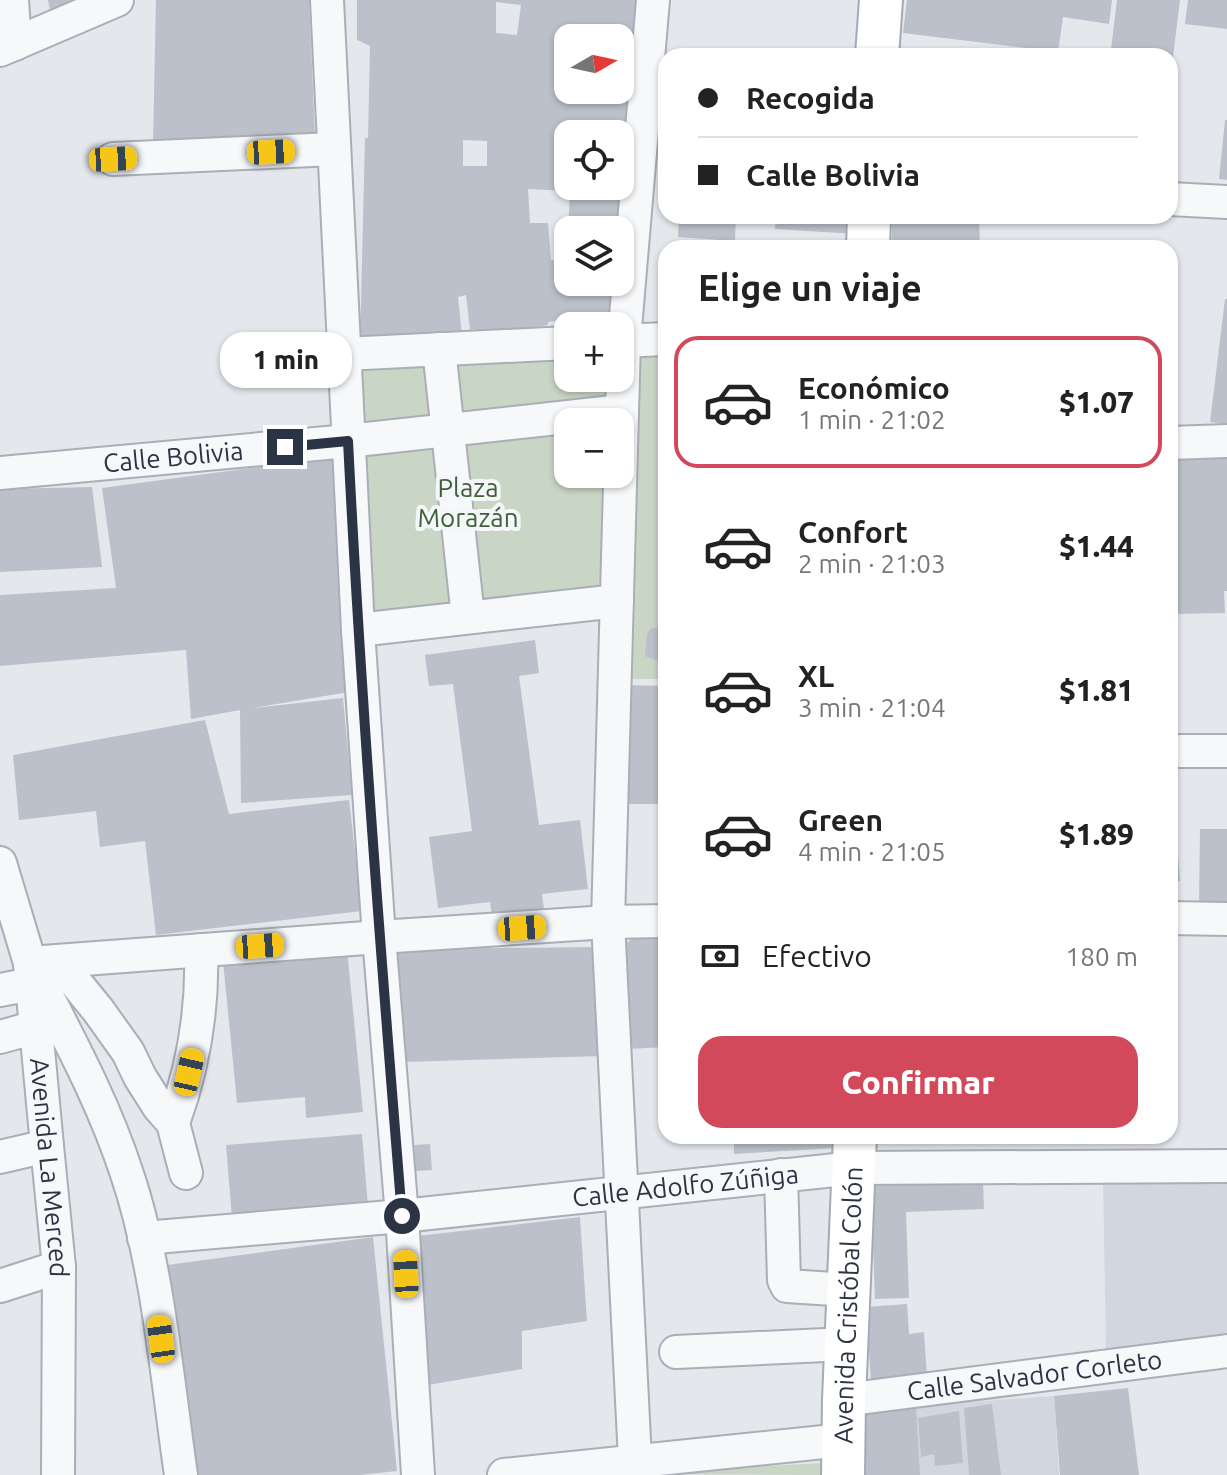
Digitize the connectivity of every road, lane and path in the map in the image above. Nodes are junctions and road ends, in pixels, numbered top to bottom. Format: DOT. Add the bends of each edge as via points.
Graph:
graph roads {
  1 [pos="12,0"];
  2 [pos="117,0"];
  3 [pos="327,0"];
  4 [pos="653,0"];
  5 [pos="881,0"];
  6 [pos="8,47"];
  7 [pos="878,48"];
  8 [pos="334,149"];
  9 [pos="113,159"];
  10 [pos="652,172"];
  11 [pos="1178,199"];
  12 [pos="1227,202"];
  13 [pos="627,312"];
  14 [pos="658,339"];
  15 [pos="634,340"];
  16 [pos="554,344"];
  17 [pos="439,349"];
  18 [pos="344,354"];
  19 [pos="554,418"];
  20 [pos="447,430"];
  21 [pos="348,441"];
  22 [pos="1227,441"];
  23 [pos="1178,443"];
  24 [pos="0,473"];
  25 [pos="620,488"];
  26 [pos="617,601"];
  27 [pos="468,617"];
  28 [pos="358,630"];
  29 [pos="1178,751"];
  30 [pos="1227,751"];
  31 [pos="0,863"];
  32 [pos="1178,918"];
  33 [pos="1227,919"];
  34 [pos="658,921"];
  35 [pos="608,922"];
  36 [pos="379,937"];
  37 [pos="201,950"];
  38 [pos="40,970"];
  39 [pos="0,990"];
  40 [pos="36,1027"];
  41 [pos="0,1037"];
  42 [pos="173,1123"];
  43 [pos="47,1146"];
  44 [pos="855,1152"];
  45 [pos="0,1156"];
  46 [pos="1227,1166"];
  47 [pos="186,1173"];
  48 [pos="781,1175"];
  49 [pos="620,1193"];
  50 [pos="402,1216"];
  51 [pos="144,1238"];
  52 [pos="59,1267"];
  53 [pos="0,1286"];
  54 [pos="849,1290"];
  55 [pos="846,1344"];
  56 [pos="1227,1351"];
  57 [pos="676,1352"];
  58 [pos="843,1438"];
  59 [pos="615,1466"];
  60 [pos="58,1475"];
  61 [pos="181,1475"];
  62 [pos="418,1475"];
  63 [pos="504,1475"];
  1 -- 6 [label="street"];
  2 -- 6 [label="street"];
  3 -- 8 [label="street"];
  4 -- 10 [label="street"];
  5 -- 7 [label="main road"];
  8 -- 9 [label="street"];
  8 -- 18 [label="street"];
  10 -- 13 [label="street"];
  11 -- 12 [label="street"];
  14 -- 15 [label="street"];
  16 -- 17 [label="street"];
  17 -- 18 [label="street"];
  17 -- 20 [label="street"];
  18 -- 21 [label="street"];
  19 -- 20 [label="street, Calle Bolivia"];
  20 -- 21 [label="street, Calle Bolivia"];
  20 -- 27 [label="street"];
  21 -- 24 [label="street, Calle Bolivia"];
  21 -- 28 [label="street"];
  22 -- 23 [label="street"];
  25 -- 26 [label="street"];
  26 -- 27 [label="street"];
  26 -- 35 [label="street"];
  27 -- 28 [label="street"];
  28 -- 36 [label="street"];
  29 -- 30 [label="street"];
  31 -- 38 [label="street, Avenida La Merced"];
  32 -- 33 [label="street"];
  34 -- 35 [label="street"];
  35 -- 36 [label="street"];
  35 -- 49 [label="street"];
  36 -- 37 [label="street"];
  36 -- 50 [label="street"];
  37 -- 38 [label="street"];
  37 -- 42 [label="street" via="194,1052"];
  38 -- 39 [label="street"];
  38 -- 40 [label="street, Avenida La Merced"];
  38 -- 42 [label="street" via="113,1031"];
  38 -- 51 [label="street" via="99,1097"];
  40 -- 41 [label="street"];
  40 -- 43 [label="street, Avenida La Merced"];
  42 -- 47 [label="street"];
  43 -- 45 [label="street"];
  43 -- 52 [label="street, Avenida La Merced"];
  44 -- 46 [label="street, Calle Adolfo Zúñiga"];
  44 -- 48 [label="street, Calle Adolfo Zúñiga"];
  44 -- 54 [label="main road, Avenida Cristóbal Colón"];
  48 -- 49 [label="street, Calle Adolfo Zúñiga"];
  48 -- 54 [label="street" via="787,1286"];
  49 -- 50 [label="street, Calle Adolfo Zúñiga"];
  49 -- 59 [label="street"];
  50 -- 51 [label="street, Calle Adolfo Zúñiga"];
  50 -- 62 [label="street"];
  51 -- 61 [label="street"];
  52 -- 53 [label="street"];
  52 -- 60 [label="street, Avenida La Merced"];
  54 -- 55 [label="main road, Avenida Cristóbal Colón"];
  55 -- 57 [label="street"];
  55 -- 58 [label="main road, Avenida Cristóbal Colón"];
  56 -- 58 [label="street, Calle Salvador Corleto"];
  58 -- 59 [label="street, Calle Salvador Corleto"];
  59 -- 63 [label="street, Calle Salvador Corleto"];
}
